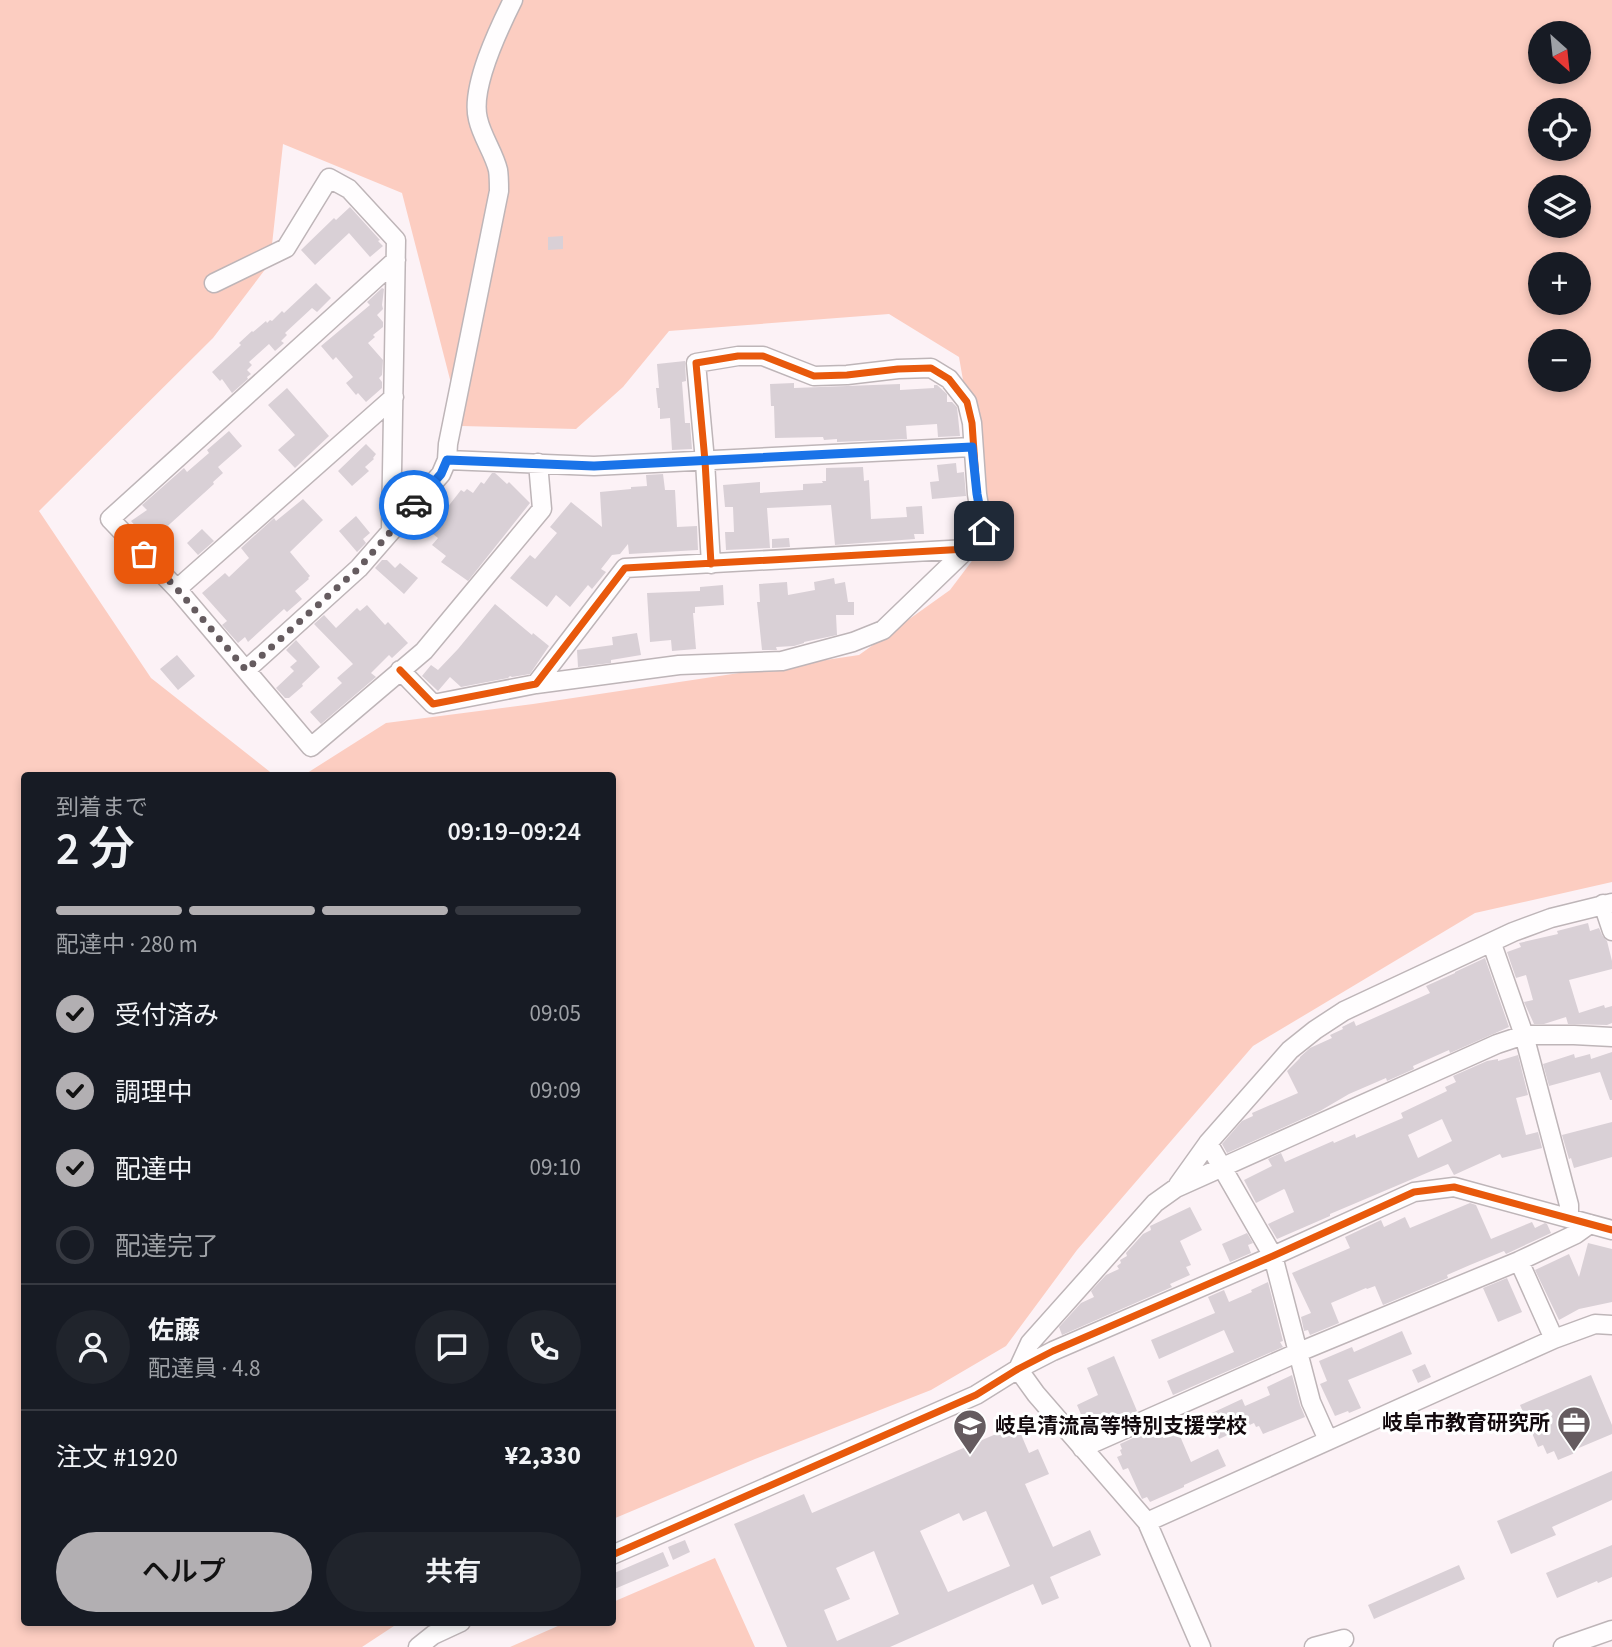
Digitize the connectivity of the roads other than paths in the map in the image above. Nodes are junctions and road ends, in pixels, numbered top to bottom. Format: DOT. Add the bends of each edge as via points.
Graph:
graph roads {
  1 [pos="513,0"];
  2 [pos="396,260"];
  3 [pos="214,283"];
  4 [pos="394,397"];
  5 [pos="972,447"];
  6 [pos="447,460"];
  7 [pos="705,461"];
  8 [pos="538,463"];
  9 [pos="391,531"];
  10 [pos="967,549"];
  11 [pos="711,564"];
  12 [pos="177,589"];
  13 [pos="246,670"];
  14 [pos="400,670"];
  15 [pos="536,684"];
  16 [pos="1607,904"];
  17 [pos="1612,931"];
  18 [pos="1492,944"];
  19 [pos="1524,1035"];
  20 [pos="1612,1037"];
  21 [pos="1208,1143"];
  22 [pos="1221,1167"];
  23 [pos="1176,1188"];
  24 [pos="1569,1218"];
  25 [pos="1590,1224"];
  26 [pos="1612,1230"];
  27 [pos="1273,1256"];
  28 [pos="1519,1261"];
  29 [pos="1612,1325"];
  30 [pos="1554,1339"];
  31 [pos="1299,1352"];
  32 [pos="1018,1369"];
  33 [pos="1328,1440"];
  34 [pos="1082,1448"];
  35 [pos="1147,1522"];
  36 [pos="616,1553"];
  37 [pos="452,1626"];
  38 [pos="1612,1630"];
  39 [pos="1344,1639"];
  40 [pos="418,1647"];
  41 [pos="1201,1647"];
  42 [pos="1314,1647"];
  43 [pos="1563,1647"];
  1 -- 6 [label="street" via="478,85 476,115 498,169 499,191"];
  2 -- 3 [label="street" via="396,240 349,189 329,178 286,247"];
  2 -- 4 [label="street"];
  2 -- 12 [label="street" via="110,519"];
  4 -- 9 [label="street"];
  4 -- 12 [label="street"];
  5 -- 7 [label="street"];
  5 -- 7 [label="street" via="967,402 949,379 931,368 814,376 763,356 738,356 696,363"];
  5 -- 10 [label="street" via="984,531"];
  6 -- 8 [label="street"];
  6 -- 9 [label="street" via="441,474"];
  7 -- 8 [label="street" via="594,466"];
  7 -- 11 [label="street"];
  8 -- 14 [label="street" via="542,509 424,651"];
  9 -- 13 [label="street" via="359,568"];
  10 -- 11 [label="street"];
  10 -- 15 [label="street" via="883,631 853,642 782,660 679,666"];
  11 -- 15 [label="street" via="625,568"];
  12 -- 13 [label="street"];
  13 -- 14 [label="street" via="311,747"];
  14 -- 15 [label="street" via="433,704"];
  16 -- 17 [label="street"];
  16 -- 18 [label="street" via="1551,918"];
  18 -- 19 [label="street"];
  18 -- 21 [label="street" via="1365,1000 1315,1030 1290,1050"];
  19 -- 20 [label="street"];
  19 -- 22 [label="street"];
  19 -- 24 [label="street" via="1570,1205"];
  21 -- 22 [label="street"];
  21 -- 23 [label="street"];
  22 -- 23 [label="street"];
  22 -- 27 [label="street"];
  23 -- 32 [label="street" via="1155,1203 1030,1343"];
  24 -- 25 [label="street"];
  24 -- 27 [label="street" via="1454,1187 1414,1192"];
  25 -- 26 [label="street"];
  25 -- 28 [label="street"];
  27 -- 31 [label="street"];
  27 -- 32 [label="street"];
  28 -- 30 [label="street"];
  28 -- 31 [label="street"];
  29 -- 30 [label="street" via="1595,1324"];
  30 -- 33 [label="street"];
  31 -- 33 [label="street" via="1311,1402"];
  31 -- 34 [label="street"];
  32 -- 34 [label="street"];
  32 -- 36 [label="street" via="976,1395"];
  33 -- 35 [label="street"];
  34 -- 35 [label="street"];
  35 -- 41 [label="street"];
  37 -- 40 [label="street"];
  38 -- 43 [label="street"];
  39 -- 42 [label="street"];
}
